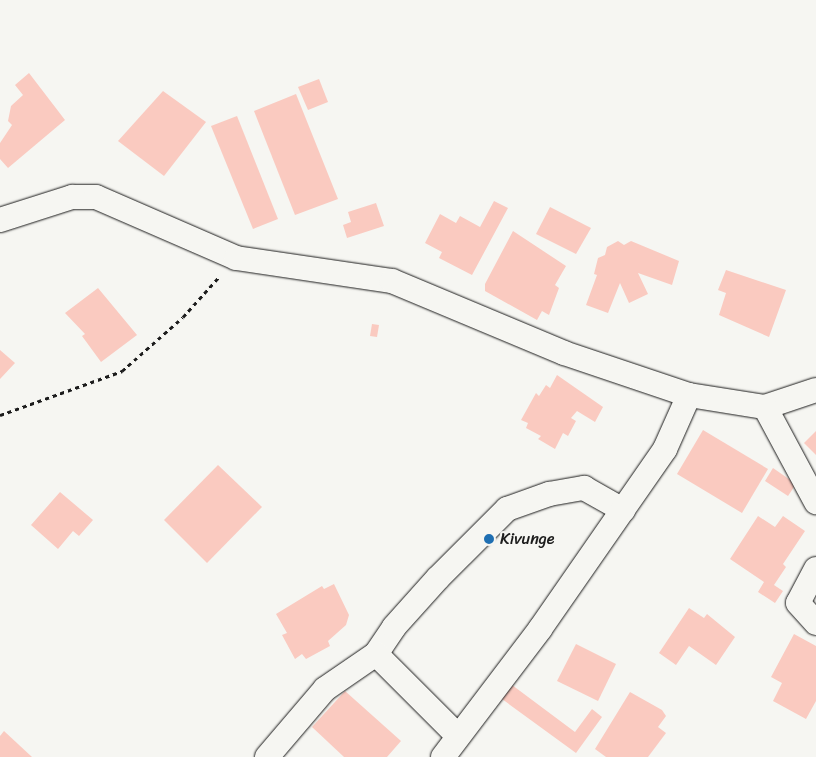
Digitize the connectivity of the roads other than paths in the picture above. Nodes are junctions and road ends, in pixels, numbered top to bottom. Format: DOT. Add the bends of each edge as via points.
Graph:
graph roads {
  1 [pos="0,212"];
  2 [pos="34,212"];
  3 [pos="0,220"];
  4 [pos="816,390"];
  5 [pos="689,395"];
  6 [pos="765,407"];
  7 [pos="816,502"];
  8 [pos="623,510"];
  9 [pos="816,569"];
  10 [pos="816,623"];
  11 [pos="376,654"];
  12 [pos="458,736"];
  13 [pos="267,757"];
  14 [pos="443,757"];
  1 -- 2 [label="street"];
  2 -- 3 [label="street"];
  2 -- 5 [label="street" via="72,196 96,197 236,258 392,281 564,353"];
  4 -- 6 [label="street"];
  5 -- 6 [label="street"];
  5 -- 8 [label="street" via="665,449"];
  6 -- 7 [label="street"];
  8 -- 11 [label="street" via="584,488 507,509 394,627"];
  8 -- 12 [label="street"];
  9 -- 10 [label="street" via="798,604"];
  11 -- 12 [label="street"];
  11 -- 13 [label="street" via="325,689 303,710"];
  12 -- 14 [label="street"];
}
